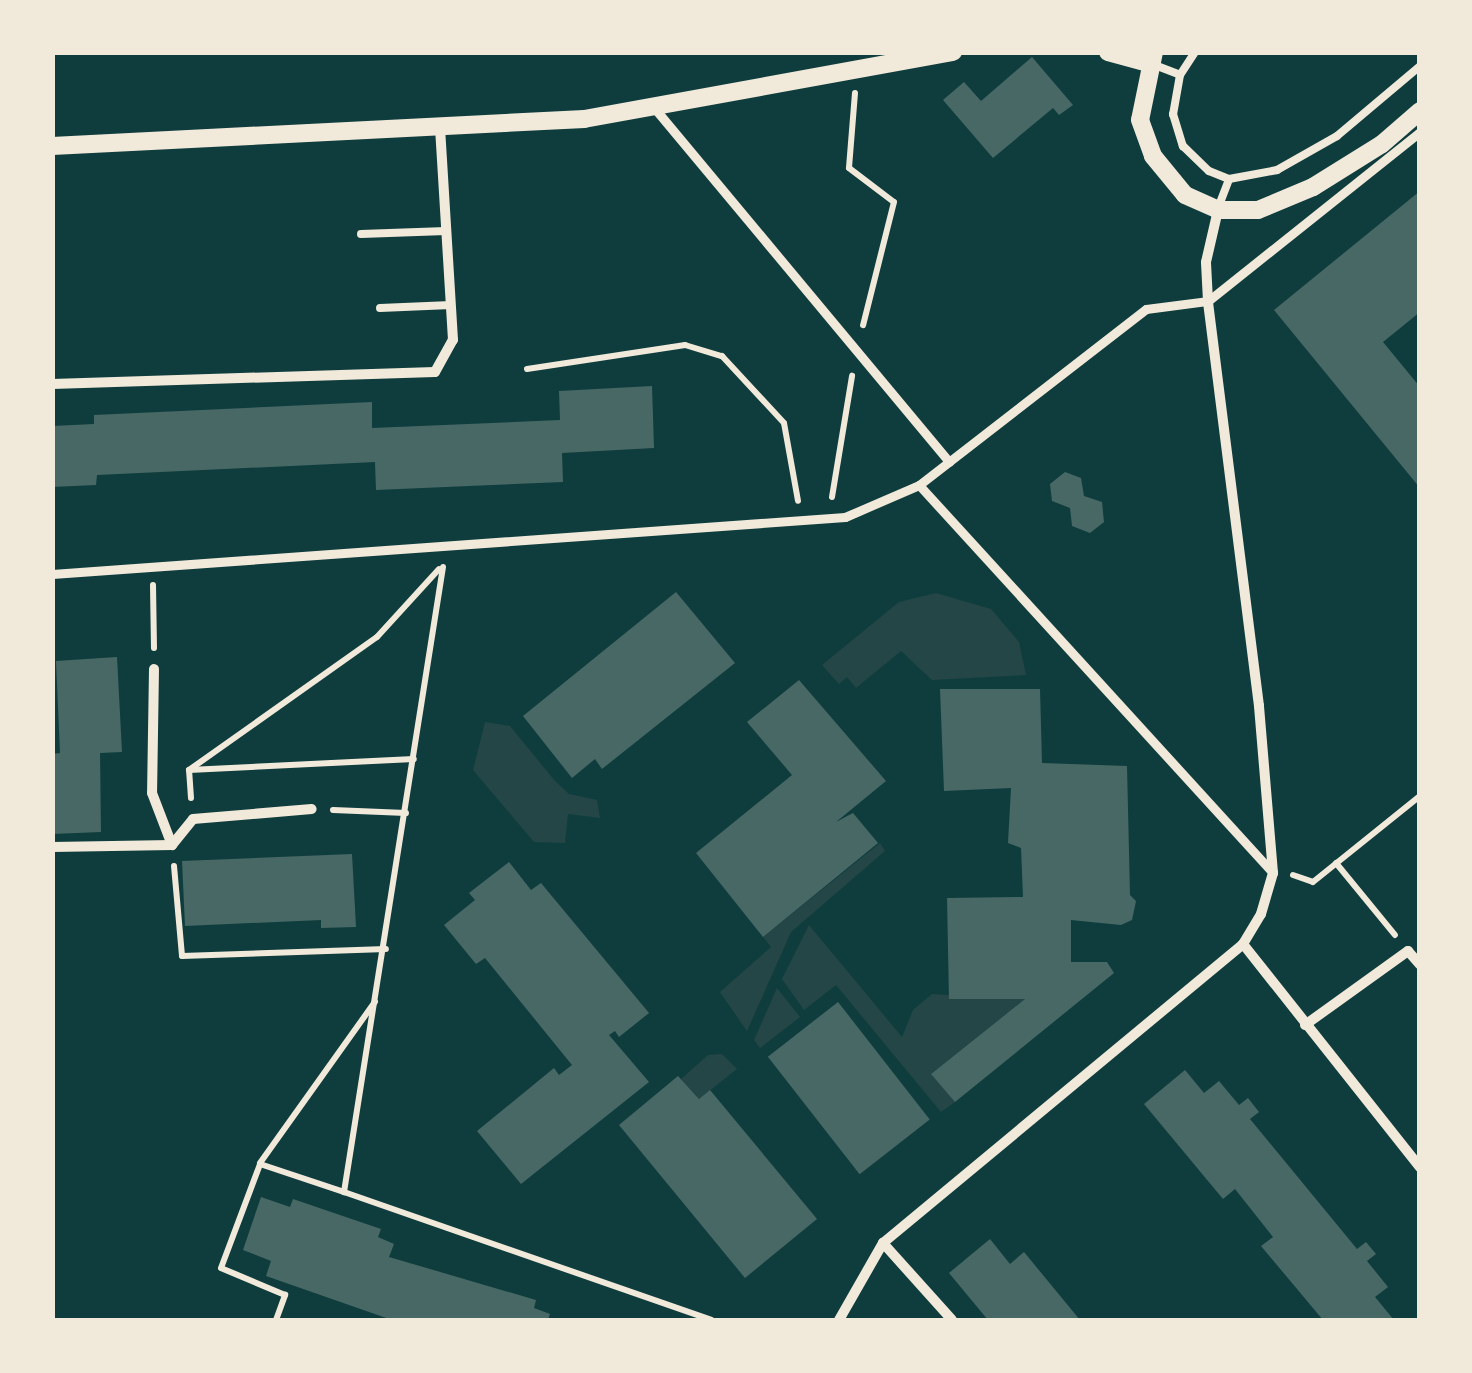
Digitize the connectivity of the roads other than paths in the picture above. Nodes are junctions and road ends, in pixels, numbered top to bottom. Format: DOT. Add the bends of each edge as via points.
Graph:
graph roads {
  1 [pos="953,52"];
  2 [pos="1108,52"];
  3 [pos="1195,52"];
  4 [pos="1151,58"];
  5 [pos="1420,66"];
  6 [pos="1180,74"];
  7 [pos="656,110"];
  8 [pos="1420,111"];
  9 [pos="440,129"];
  10 [pos="1420,132"];
  11 [pos="52,146"];
  12 [pos="1229,179"];
  13 [pos="1218,210"];
  14 [pos="446,231"];
  15 [pos="361,234"];
  16 [pos="1208,300"];
  17 [pos="451,305"];
  18 [pos="380,308"];
  19 [pos="52,384"];
  20 [pos="950,462"];
  21 [pos="919,485"];
  22 [pos="52,574"];
  23 [pos="154,669"];
  24 [pos="312,809"];
  25 [pos="172,844"];
  26 [pos="52,847"];
  27 [pos="1273,873"];
  28 [pos="1243,944"];
  29 [pos="1420,965"];
  30 [pos="1305,1025"];
  31 [pos="1420,1167"];
  32 [pos="883,1244"];
  33 [pos="839,1320"];
  34 [pos="952,1320"];
  1 -- 7 [label="street"];
  2 -- 4 [label="street"];
  3 -- 6 [label="lane"];
  4 -- 6 [label="lane"];
  4 -- 13 [label="street" via="1140,120 1153,156 1185,194"];
  5 -- 12 [label="lane" via="1337,136 1278,170"];
  6 -- 12 [label="lane" via="1173,114 1183,146"];
  7 -- 9 [label="street"];
  7 -- 20 [label="street"];
  8 -- 13 [label="street" via="1382,144 1312,186 1258,210"];
  9 -- 11 [label="street"];
  9 -- 14 [label="street"];
  10 -- 16 [label="street"];
  12 -- 13 [label="lane"];
  13 -- 16 [label="street" via="1206,262"];
  14 -- 15 [label="lane"];
  14 -- 17 [label="street"];
  16 -- 20 [label="street" via="1146,309"];
  16 -- 27 [label="street"];
  17 -- 18 [label="lane"];
  17 -- 19 [label="street" via="453,340 435,372"];
  20 -- 21 [label="street"];
  21 -- 22 [label="street" via="876,507 828,518"];
  21 -- 27 [label="street"];
  23 -- 25 [label="street" via="152,793"];
  24 -- 25 [label="street" via="193,819"];
  25 -- 26 [label="street"];
  27 -- 28 [label="street" via="1262,914"];
  28 -- 30 [label="street"];
  28 -- 32 [label="street"];
  29 -- 30 [label="street" via="1408,951"];
  30 -- 31 [label="street"];
  32 -- 33 [label="street"];
  32 -- 34 [label="street"];
}
